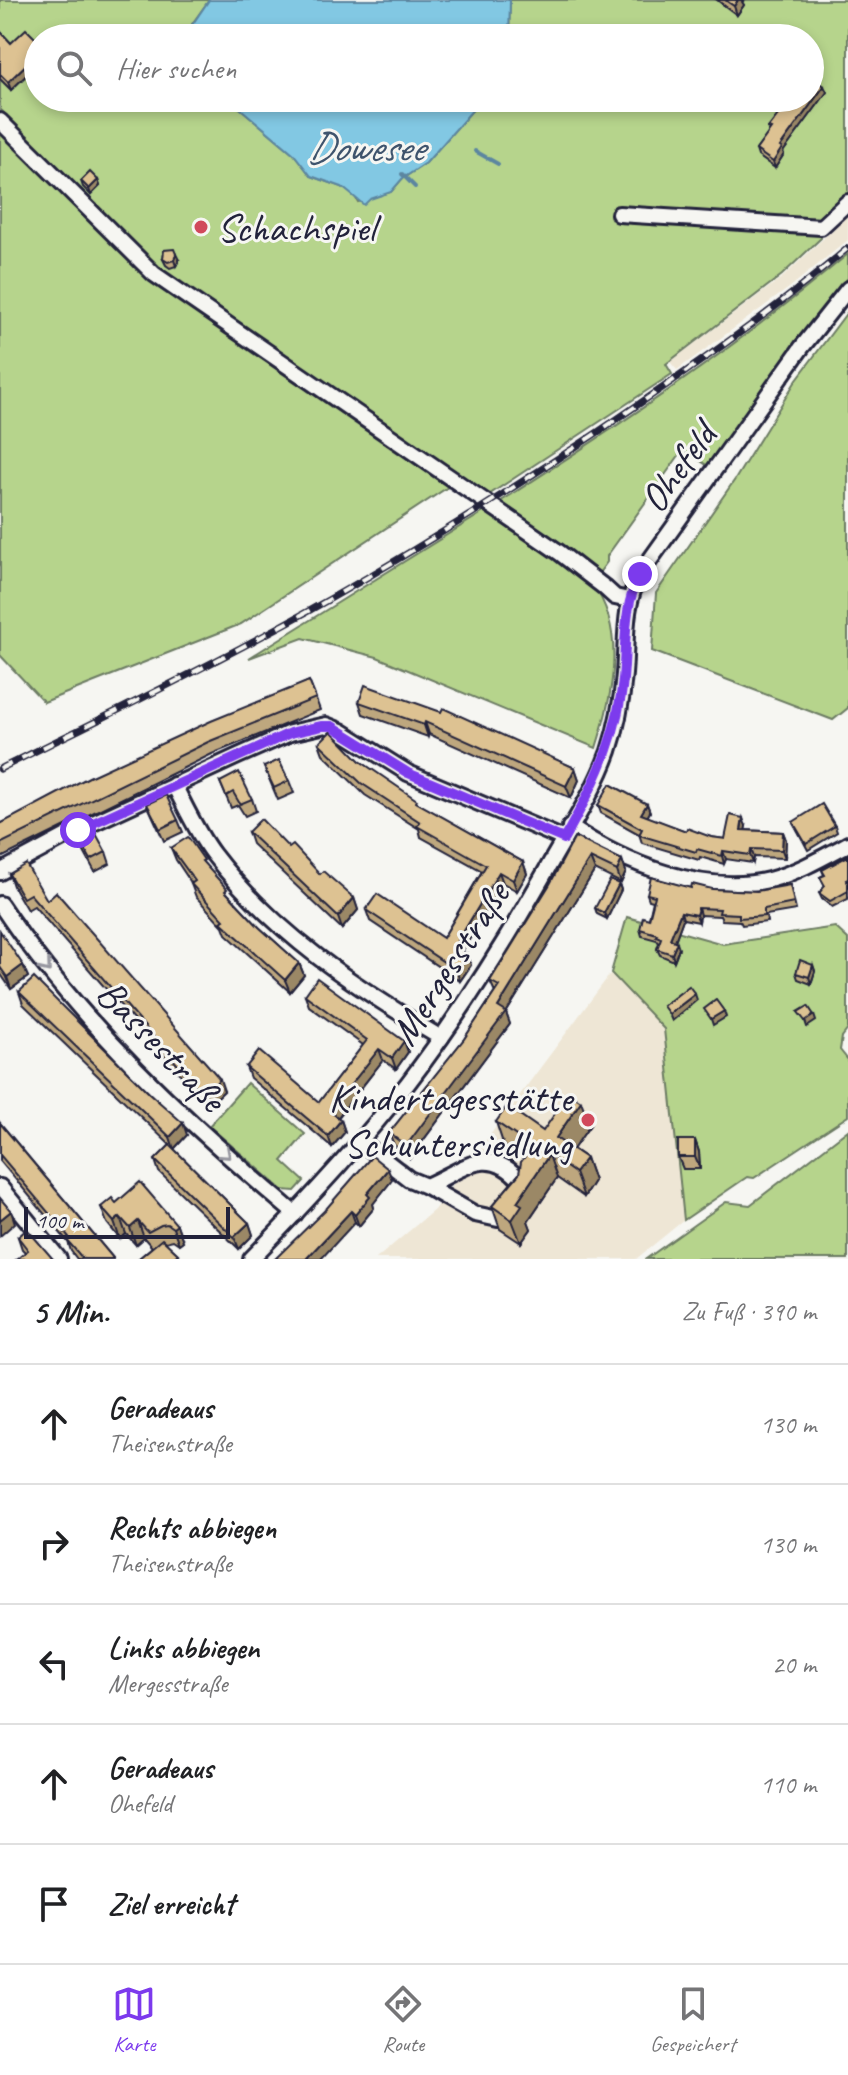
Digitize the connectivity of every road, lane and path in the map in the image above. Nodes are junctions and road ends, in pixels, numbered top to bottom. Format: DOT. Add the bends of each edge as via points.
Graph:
graph roads {
  1 [pos="0,121"];
  2 [pos="848,202"];
  3 [pos="619,214"];
  4 [pos="848,289"];
  5 [pos="629,600"];
  6 [pos="174,785"];
  7 [pos="587,797"];
  8 [pos="567,833"];
  9 [pos="848,844"];
  10 [pos="0,872"];
  11 [pos="0,904"];
  12 [pos="441,1038"];
  13 [pos="360,1141"];
  14 [pos="426,1186"];
  15 [pos="0,1187"];
  16 [pos="295,1214"];
  17 [pos="59,1259"];
  18 [pos="251,1259"];
  1 -- 5 [label="street" via="154,274 560,553 609,594"];
  2 -- 3 [label="street" via="821,227"];
  4 -- 5 [label="street, Ohefeld" via="650,558"];
  5 -- 7 [label="street, Ohefeld" via="621,697 608,752"];
  6 -- 8 [label="street" via="290,733 326,725 408,773"];
  6 -- 10 [label="street"];
  6 -- 12 [label="street" via="212,852 272,917 341,976"];
  7 -- 8 [label="street, Mergesstraße"];
  8 -- 9 [label="street" via="660,870 726,884 769,880"];
  8 -- 12 [label="street, Mergesstraße"];
  11 -- 16 [label="street, Bassestraße, one-way" via="36,956 126,1057 198,1130"];
  12 -- 13 [label="street, Mergesstraße"];
  13 -- 14 [label="street"];
  13 -- 16 [label="street, Mergesstraße"];
  14 -- 14 [label="street" via="479,1160 490,1160 520,1180 520,1191 498,1219 475,1214"];
  15 -- 17 [label="street"];
  16 -- 18 [label="street, Mergesstraße"];
}
